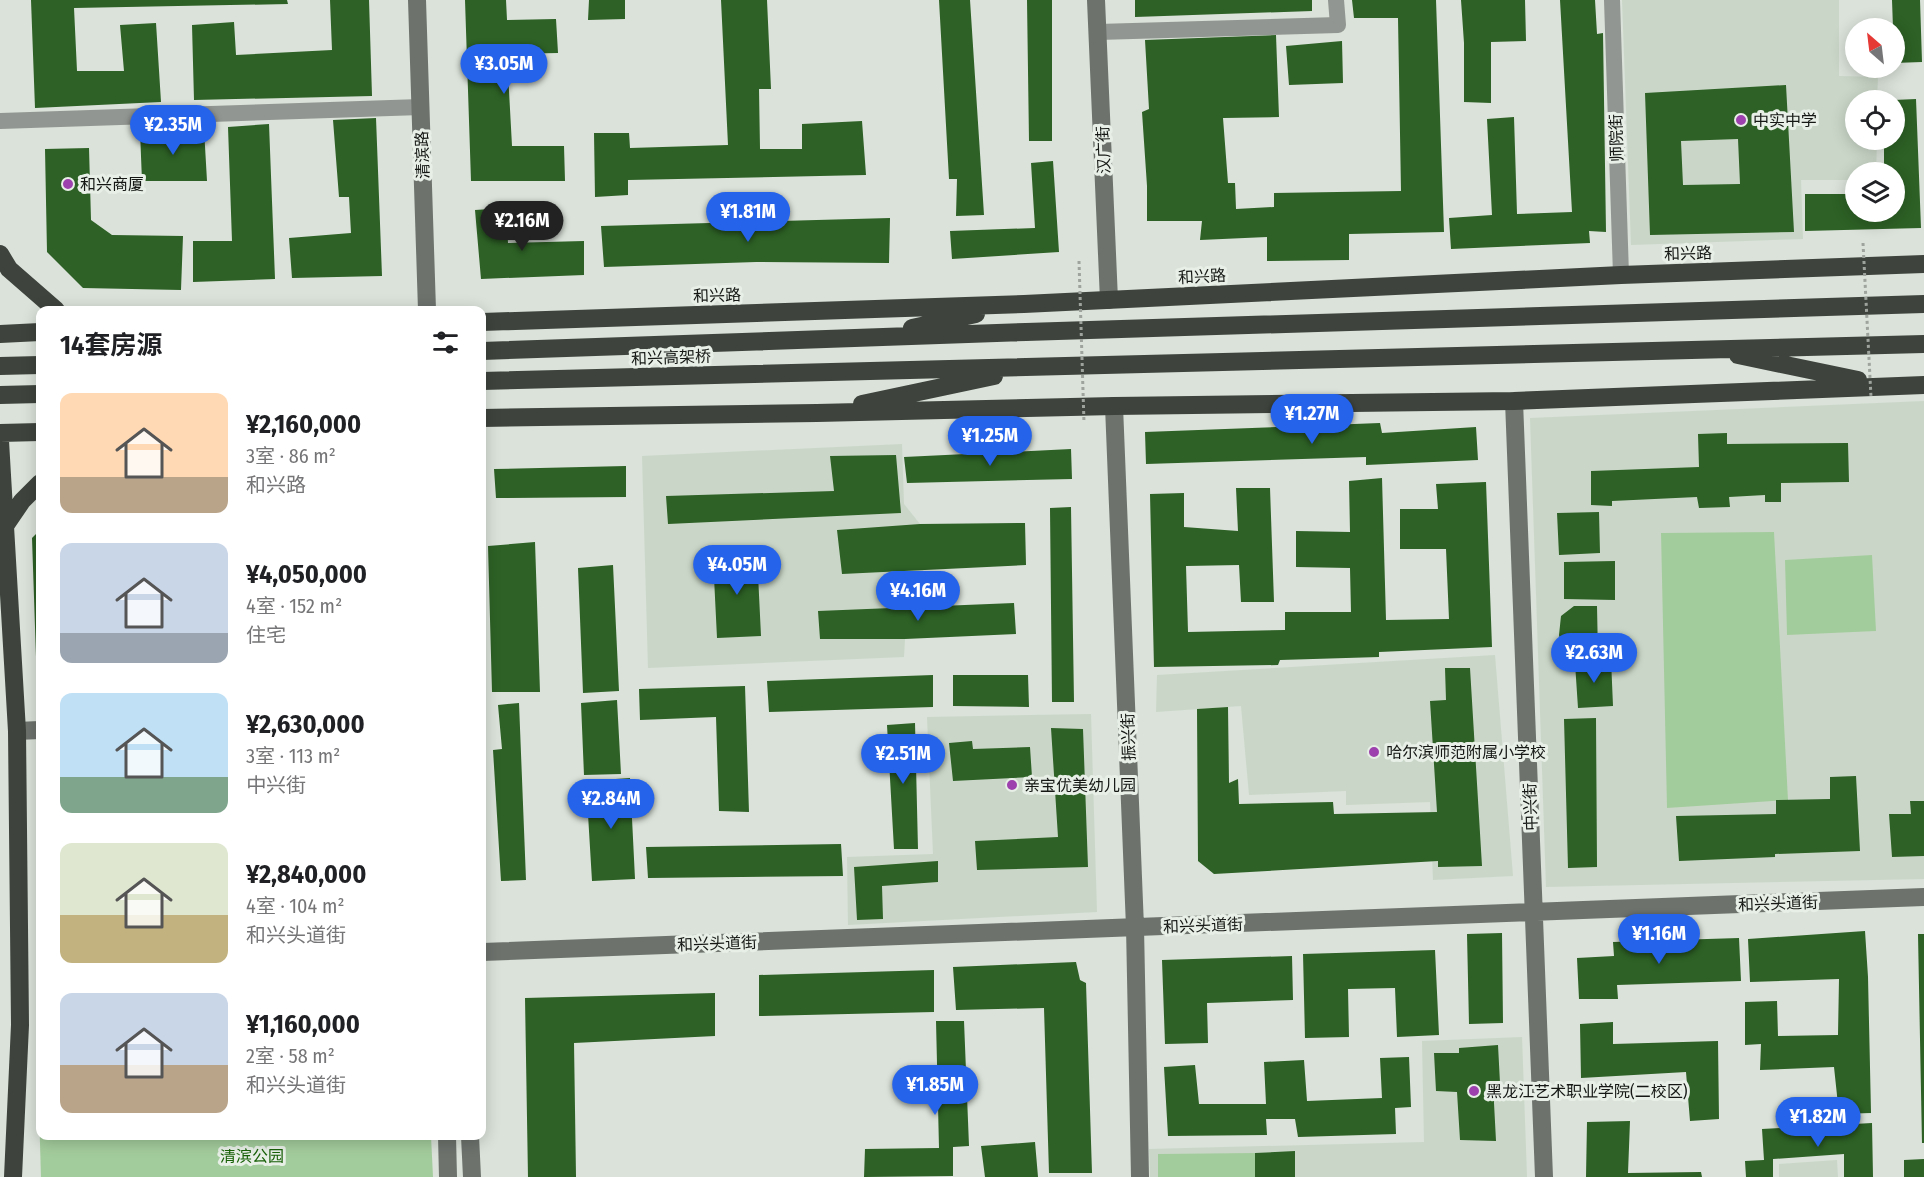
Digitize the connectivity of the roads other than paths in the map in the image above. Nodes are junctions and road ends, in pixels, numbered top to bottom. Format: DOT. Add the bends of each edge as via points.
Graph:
graph roads {
  1 [pos="417,0"];
  2 [pos="1096,0"];
  3 [pos="1336,0"];
  4 [pos="1612,0"];
  5 [pos="1098,32"];
  6 [pos="421,107"];
  7 [pos="0,121"];
  8 [pos="0,254"];
  9 [pos="1924,264"];
  10 [pos="1621,275"];
  11 [pos="1109,300"];
  12 [pos="1024,304"];
  13 [pos="1924,304"];
  14 [pos="51,306"];
  15 [pos="427,306"];
  16 [pos="486,322"];
  17 [pos="36,332"];
  18 [pos="0,333"];
  19 [pos="860,339"];
  20 [pos="1924,344"];
  21 [pos="1707,348"];
  22 [pos="486,351"];
  23 [pos="36,365"];
  24 [pos="0,366"];
  25 [pos="1040,367"];
  26 [pos="486,381"];
  27 [pos="1887,386"];
  28 [pos="1924,386"];
  29 [pos="36,394"];
  30 [pos="0,395"];
  31 [pos="1514,401"];
  32 [pos="1114,406"];
  33 [pos="817,413"];
  34 [pos="486,418"];
  35 [pos="36,432"];
  36 [pos="0,433"];
  37 [pos="0,441"];
  38 [pos="36,487"];
  39 [pos="5,526"];
  40 [pos="36,730"];
  41 [pos="17,731"];
  42 [pos="1924,897"];
  43 [pos="1534,912"];
  44 [pos="1135,927"];
  45 [pos="486,952"];
  46 [pos="447,1140"];
  47 [pos="470,1140"];
  48 [pos="13,1177"];
  49 [pos="448,1177"];
  50 [pos="472,1177"];
  51 [pos="1140,1177"];
  52 [pos="1544,1177"];
  1 -- 6 [label="street, 清滨路"];
  2 -- 5 [label="street, 汉广街"];
  3 -- 5 [label="street" via="1338,26"];
  4 -- 10 [label="street, 师院街"];
  5 -- 11 [label="street, 汉广街"];
  6 -- 7 [label="street"];
  6 -- 15 [label="street, 清滨路"];
  8 -- 14 [label="highway" via="9,270"];
  9 -- 10 [label="highway, 和兴路"];
  10 -- 11 [label="highway, 和兴路"];
  11 -- 12 [label="highway, 和兴路"];
  12 -- 16 [label="highway, 和兴路"];
  12 -- 19 [label="highway"];
  13 -- 19 [label="highway"];
  17 -- 18 [label="highway"];
  19 -- 22 [label="highway, 和兴高架桥"];
  20 -- 21 [label="highway"];
  21 -- 25 [label="highway"];
  21 -- 27 [label="highway"];
  23 -- 24 [label="highway"];
  25 -- 26 [label="highway, 和兴高架桥"];
  25 -- 33 [label="highway"];
  27 -- 28 [label="highway"];
  27 -- 31 [label="highway"];
  29 -- 30 [label="highway"];
  31 -- 32 [label="highway"];
  31 -- 43 [label="street, 中兴街"];
  32 -- 33 [label="highway"];
  32 -- 44 [label="street, 振兴街"];
  33 -- 34 [label="highway"];
  35 -- 36 [label="highway"];
  37 -- 39 [label="highway"];
  38 -- 39 [label="highway"];
  39 -- 41 [label="highway"];
  40 -- 41 [label="street"];
  41 -- 48 [label="highway" via="20,1024"];
  42 -- 43 [label="street, 和兴头道街"];
  43 -- 44 [label="street, 和兴头道街"];
  43 -- 52 [label="street, 中兴街"];
  44 -- 45 [label="street, 和兴头道街"];
  44 -- 51 [label="street, 振兴街"];
  46 -- 49 [label="street"];
  47 -- 50 [label="street"];
}
